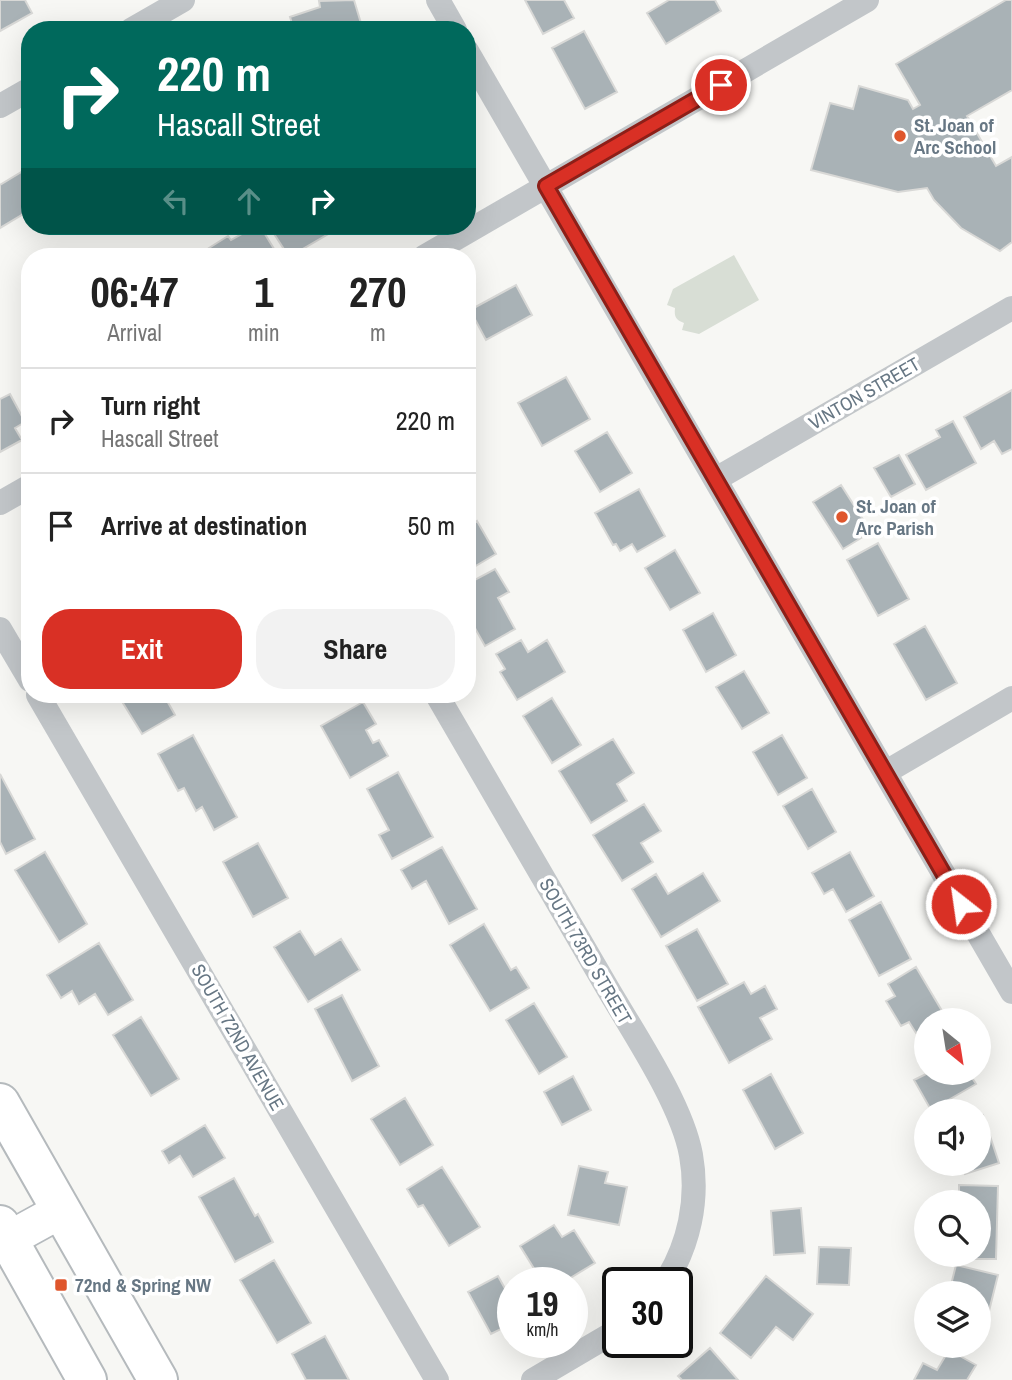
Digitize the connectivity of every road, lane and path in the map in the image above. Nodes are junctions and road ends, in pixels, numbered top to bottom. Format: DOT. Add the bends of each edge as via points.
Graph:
graph roads {
  1 [pos="183,0"];
  2 [pos="438,0"];
  3 [pos="867,0"];
  4 [pos="147,21"];
  5 [pos="450,21"];
  6 [pos="476,66"];
  7 [pos="21,94"];
  8 [pos="0,106"];
  9 [pos="546,186"];
  10 [pos="476,227"];
  11 [pos="462,235"];
  12 [pos="439,248"];
  13 [pos="1012,307"];
  14 [pos="716,479"];
  15 [pos="21,491"];
  16 [pos="0,503"];
  17 [pos="0,629"];
  18 [pos="21,665"];
  19 [pos="1012,698"];
  20 [pos="43,703"];
  21 [pos="442,703"];
  22 [pos="886,772"];
  23 [pos="1012,992"];
  24 [pos="0,1103"];
  25 [pos="60,1211"];
  26 [pos="3,1237"];
  27 [pos="675,1267"];
  28 [pos="602,1339"];
  29 [pos="87,1380"];
  30 [pos="158,1380"];
  31 [pos="437,1380"];
  32 [pos="533,1380"];
  1 -- 4 [label="street"];
  2 -- 5 [label="street"];
  3 -- 9 [label="street"];
  6 -- 9 [label="street"];
  7 -- 8 [label="street"];
  9 -- 10 [label="street"];
  9 -- 14 [label="street"];
  11 -- 12 [label="street"];
  13 -- 14 [label="street, VINTON STREET"];
  14 -- 22 [label="street"];
  15 -- 16 [label="street"];
  17 -- 18 [label="street"];
  19 -- 22 [label="street"];
  20 -- 31 [label="street, SOUTH 72ND AVENUE"];
  21 -- 27 [label="street, SOUTH 73RD STREET" via="678,1115 693,1171 691,1220"];
  22 -- 23 [label="street"];
  24 -- 25 [label="main road"];
  25 -- 26 [label="street"];
  25 -- 30 [label="main road"];
  26 -- 29 [label="main road"];
  28 -- 32 [label="street"];
}
